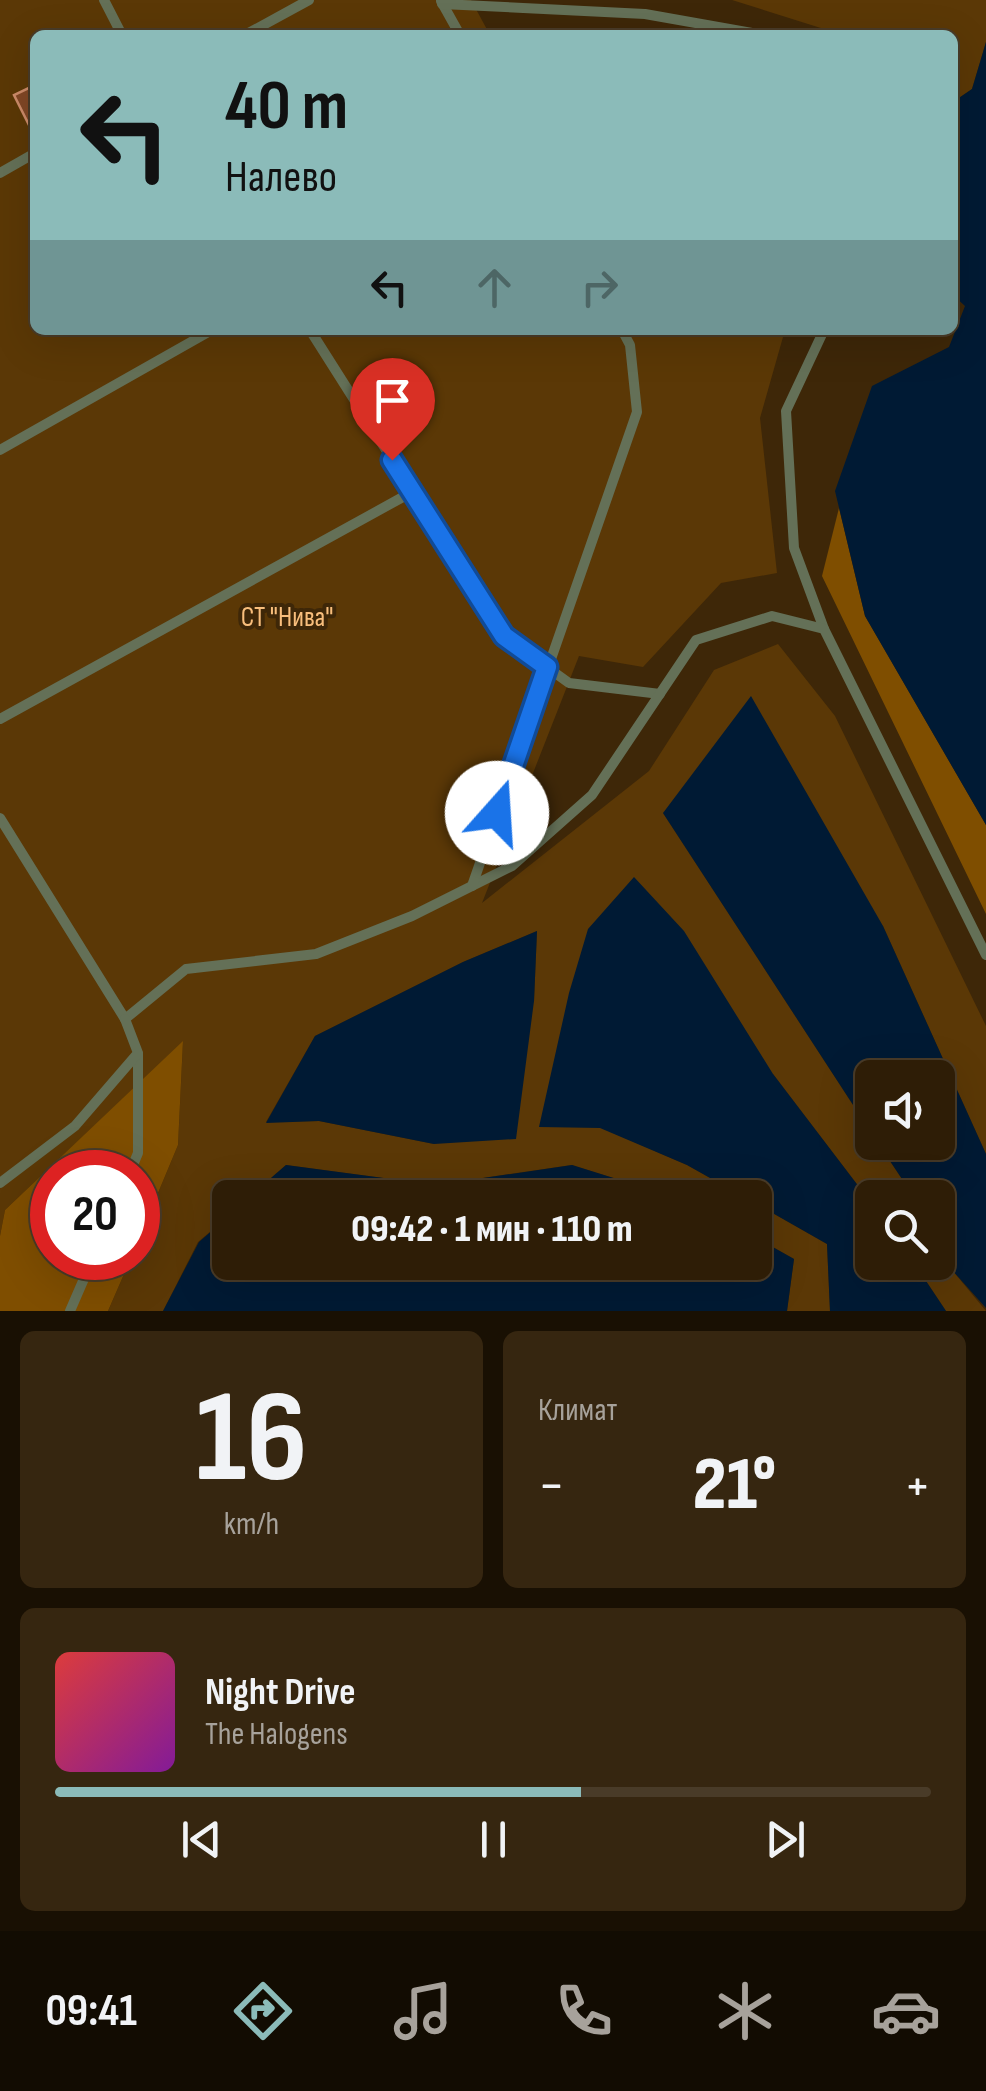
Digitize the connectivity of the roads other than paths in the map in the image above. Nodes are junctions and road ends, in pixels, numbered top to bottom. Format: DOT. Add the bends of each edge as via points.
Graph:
graph roads {
  1 [pos="104,0"];
  2 [pos="309,0"];
  3 [pos="441,2"];
  4 [pos="119,30"];
  5 [pos="254,30"];
  6 [pos="457,30"];
  7 [pos="736,30"];
  8 [pos="30,156"];
  9 [pos="0,173"];
  10 [pos="203,335"];
  11 [pos="313,335"];
  12 [pos="625,335"];
  13 [pos="822,335"];
  14 [pos="0,450"];
  15 [pos="412,492"];
  16 [pos="824,629"];
  17 [pos="547,667"];
  18 [pos="660,694"];
  19 [pos="0,719"];
  20 [pos="0,818"];
  21 [pos="472,886"];
  22 [pos="986,955"];
  23 [pos="125,1018"];
  24 [pos="138,1052"];
  25 [pos="138,1150"];
  26 [pos="0,1183"];
  27 [pos="83,1280"];
  28 [pos="70,1311"];
  1 -- 4 [label="lane"];
  2 -- 5 [label="lane"];
  3 -- 6 [label="lane"];
  3 -- 7 [label="lane" via="645,14"];
  8 -- 9 [label="lane"];
  10 -- 14 [label="lane"];
  11 -- 15 [label="lane"];
  12 -- 17 [label="lane" via="637,412"];
  13 -- 16 [label="lane" via="786,411 794,548"];
  15 -- 17 [label="lane" via="504,636"];
  15 -- 19 [label="lane"];
  16 -- 18 [label="lane" via="772,616 696,640"];
  16 -- 22 [label="lane"];
  17 -- 18 [label="lane" via="569,683"];
  17 -- 21 [label="lane"];
  18 -- 21 [label="lane" via="592,795 512,866"];
  20 -- 23 [label="lane"];
  21 -- 23 [label="lane" via="316,954 186,969"];
  23 -- 24 [label="lane"];
  24 -- 25 [label="lane"];
  24 -- 26 [label="lane" via="75,1126"];
  27 -- 28 [label="lane"];
}
